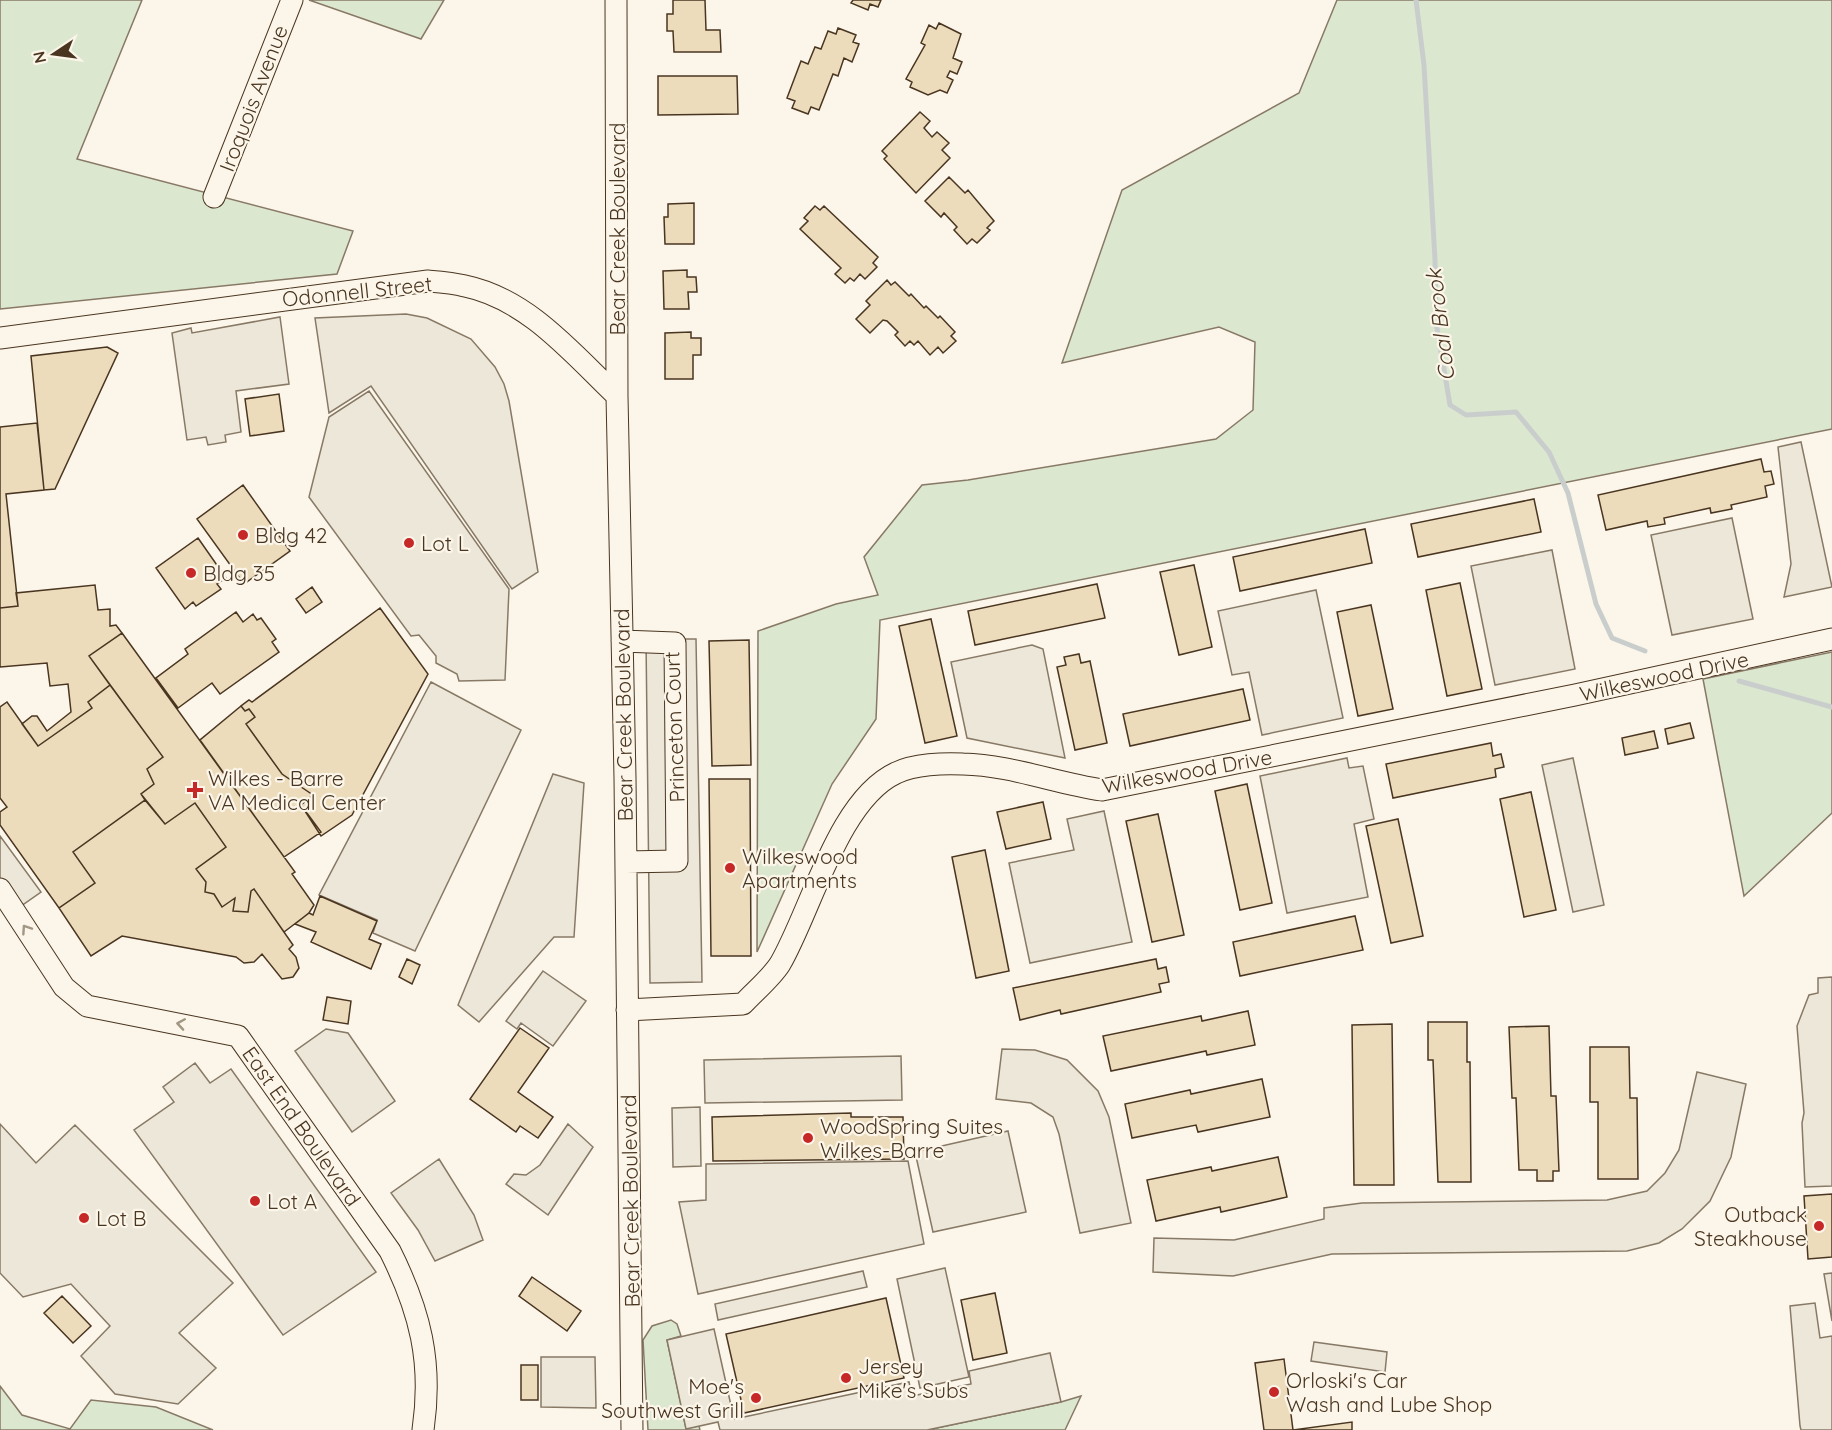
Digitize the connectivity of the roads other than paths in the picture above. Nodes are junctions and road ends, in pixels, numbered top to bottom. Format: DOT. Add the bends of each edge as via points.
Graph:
graph roads {
  1 [pos="292,0"];
  2 [pos="616,0"];
  3 [pos="214,197"];
  4 [pos="0,338"];
  5 [pos="617,396"];
  6 [pos="1832,639"];
  7 [pos="622,641"];
  8 [pos="626,862"];
  9 [pos="0,890"];
  10 [pos="627,1010"];
  11 [pos="423,1430"];
  12 [pos="632,1430"];
  1 -- 3 [label="street, Iroquois Avenue"];
  2 -- 5 [label="street, Bear Creek Boulevard"];
  4 -- 5 [label="street, Odonnell Street" via="428,281 466,286 505,301 537,321"];
  5 -- 7 [label="street, Bear Creek Boulevard"];
  6 -- 10 [label="street, Wilkeswood Drive" via="1565,697 1101,789 964,764 897,772 878,784 860,804 815,886 779,965 743,1004"];
  7 -- 8 [label="street, Bear Creek Boulevard"];
  7 -- 8 [label="street, Princeton Court" via="675,643 677,861"];
  8 -- 10 [label="street, Bear Creek Boulevard"];
  11 -- 9 [label="street, East End Boulevard, one-way" via="427,1381 423,1335 407,1285 390,1251 238,1036 87,1006 64,987"];
  10 -- 12 [label="street, Bear Creek Boulevard"];
}
